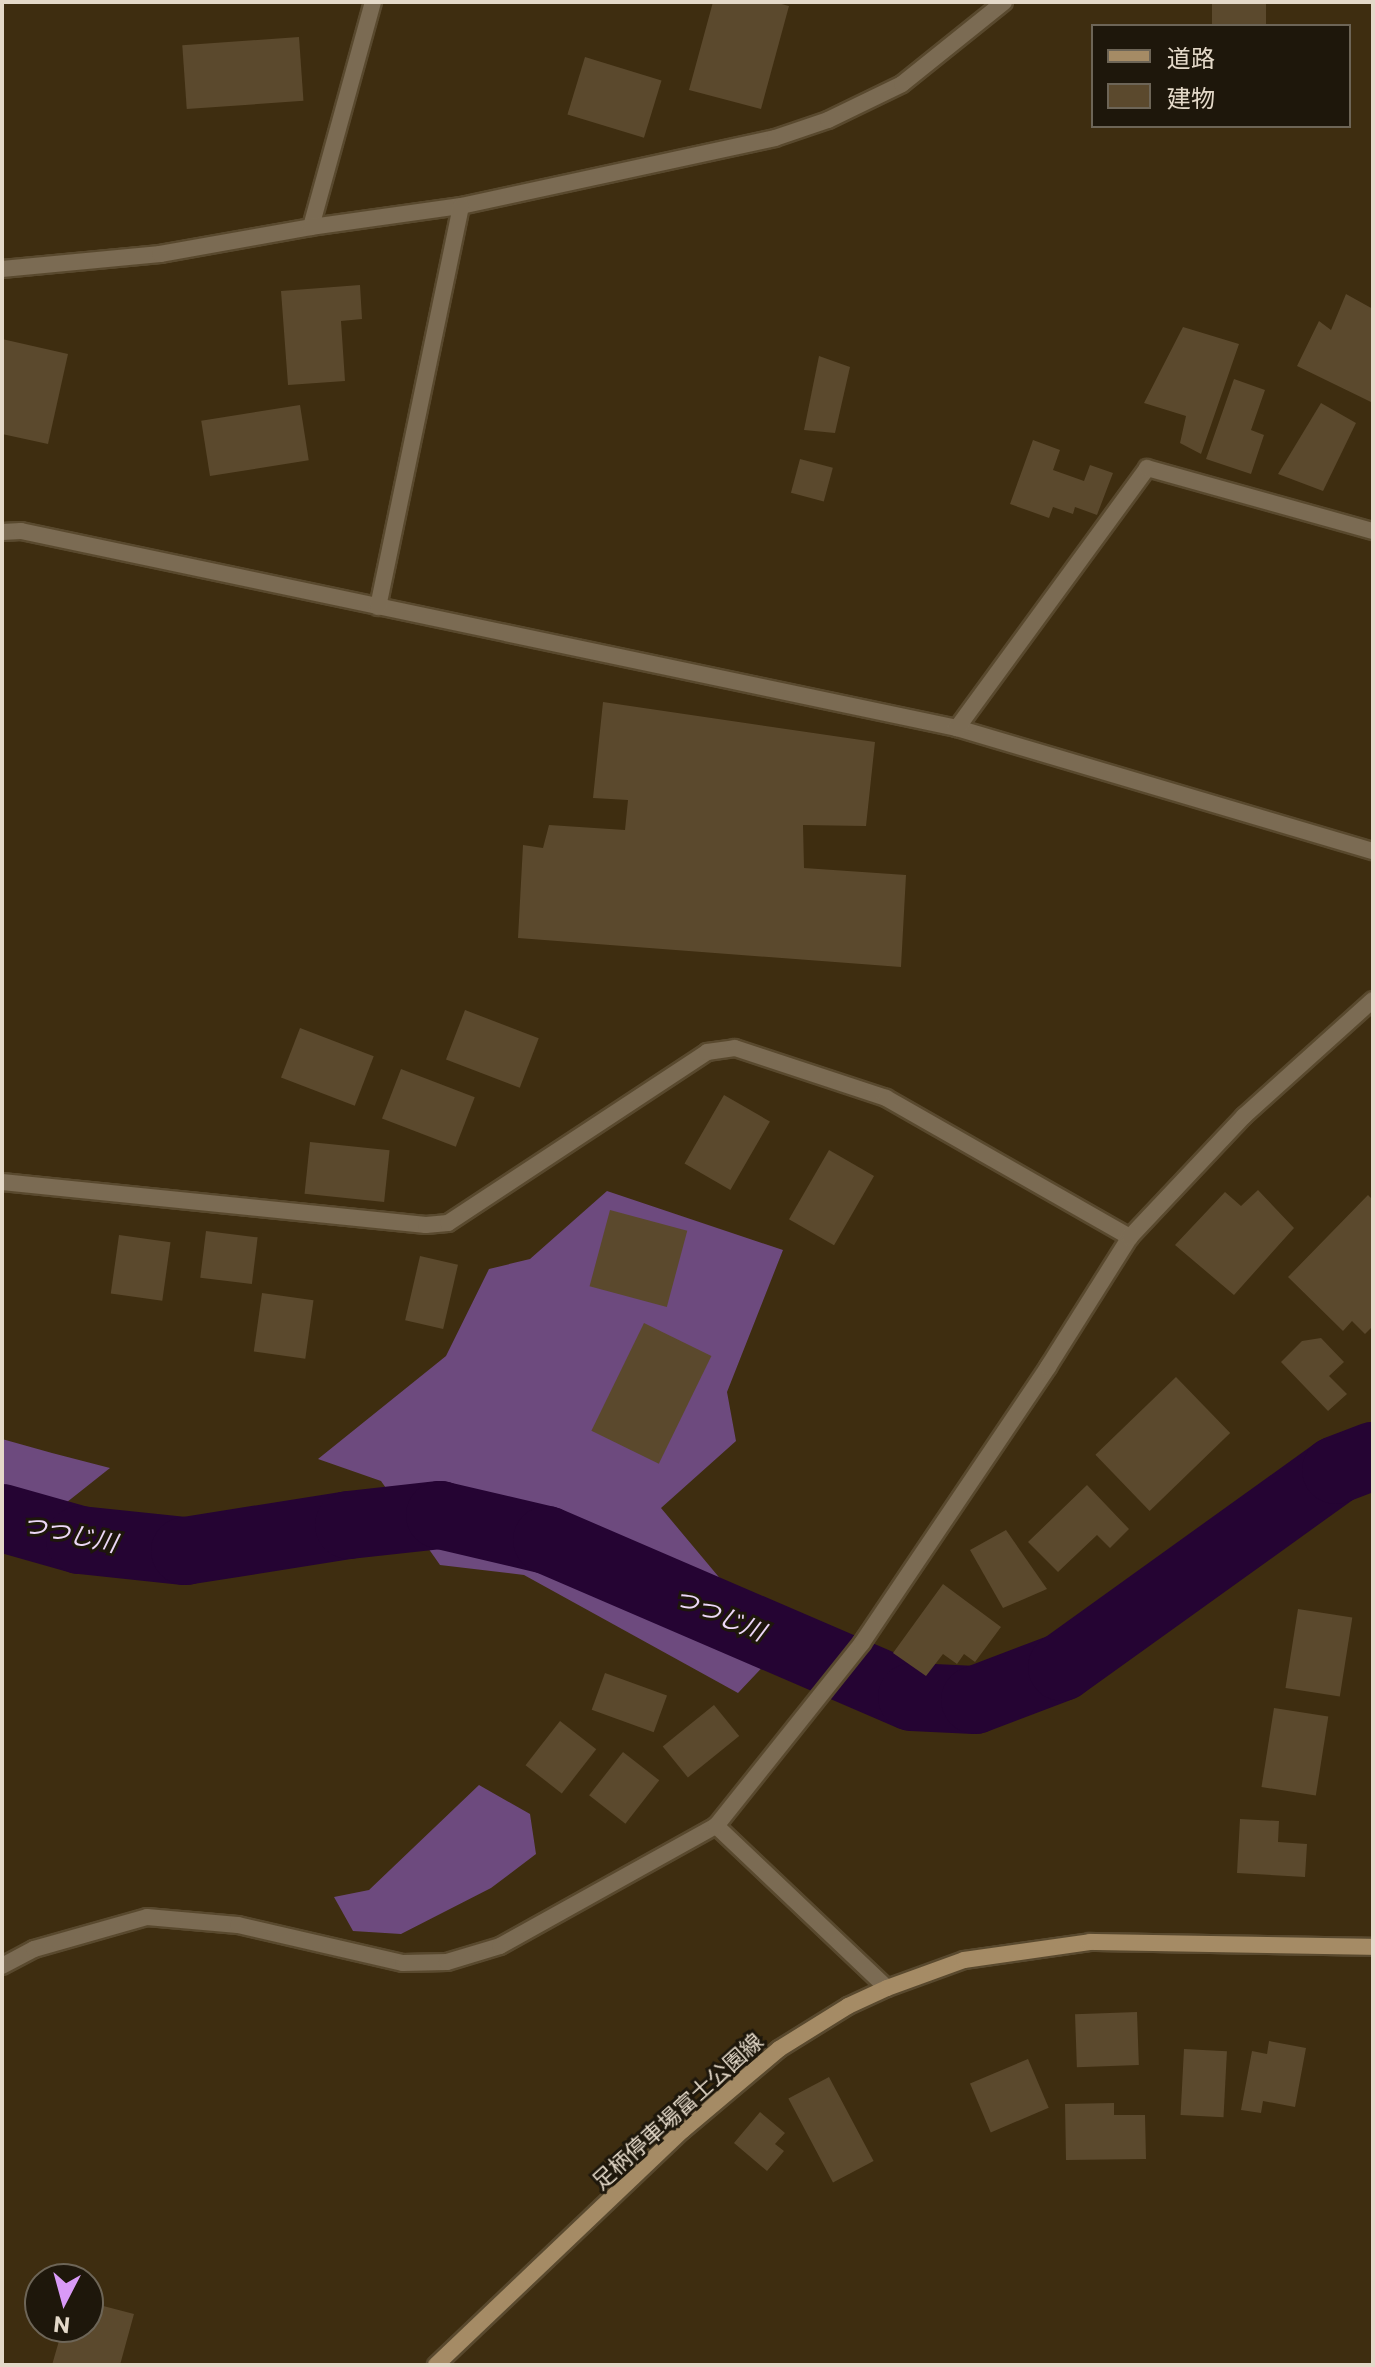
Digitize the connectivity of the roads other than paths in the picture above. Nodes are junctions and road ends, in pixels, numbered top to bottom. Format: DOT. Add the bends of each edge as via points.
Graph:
graph roads {
  1 [pos="373,2"];
  2 [pos="1004,2"];
  3 [pos="461,206"];
  4 [pos="311,227"];
  5 [pos="2,269"];
  6 [pos="1373,531"];
  7 [pos="2,532"];
  8 [pos="378,607"];
  9 [pos="957,728"];
  10 [pos="1373,851"];
  11 [pos="1373,1000"];
  12 [pos="2,1182"];
  13 [pos="1130,1237"];
  14 [pos="716,1826"];
  15 [pos="1373,1947"];
  16 [pos="2,1966"];
  17 [pos="887,1988"];
  18 [pos="436,2365"];
  1 -- 4 [label="street"];
  2 -- 3 [label="street" via="902,84 828,120 775,138"];
  3 -- 4 [label="street"];
  3 -- 8 [label="street"];
  4 -- 5 [label="street" via="160,254"];
  6 -- 9 [label="street" via="1147,468"];
  7 -- 8 [label="street" via="21,531"];
  8 -- 9 [label="street"];
  9 -- 10 [label="street"];
  11 -- 13 [label="street" via="1244,1116"];
  12 -- 13 [label="street" via="426,1225 448,1223 707,1052 735,1048 886,1098"];
  13 -- 14 [label="street" via="862,1643"];
  14 -- 16 [label="street" via="500,1946 447,1962 403,1963 238,1925 147,1917 34,1949"];
  14 -- 17 [label="street"];
  15 -- 17 [label="main road, 足柄停車場富士公園線" via="1090,1942 964,1960"];
  17 -- 18 [label="main road, 足柄停車場富士公園線" via="779,2049 682,2131"];
}
